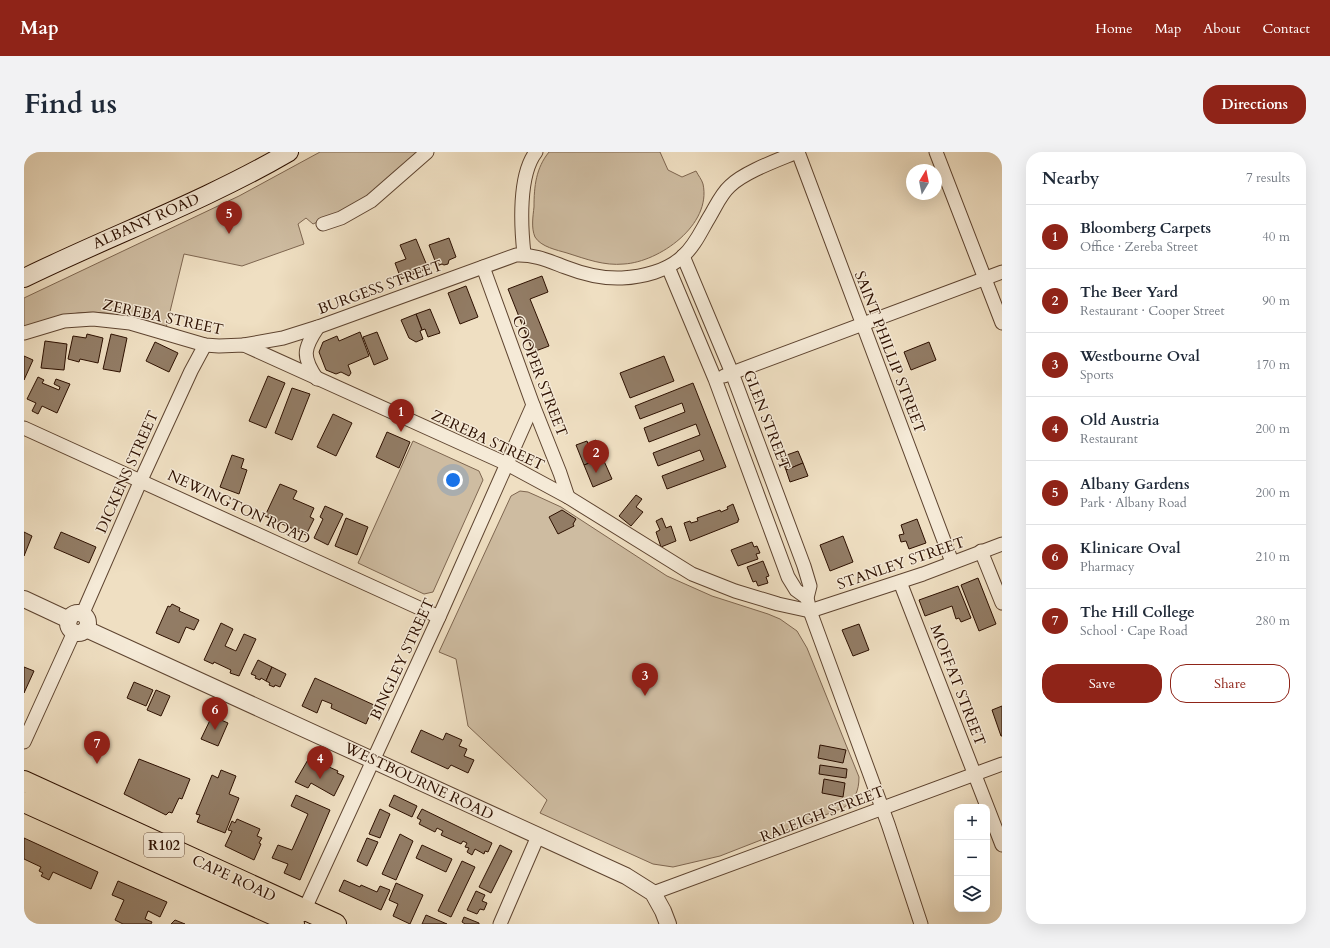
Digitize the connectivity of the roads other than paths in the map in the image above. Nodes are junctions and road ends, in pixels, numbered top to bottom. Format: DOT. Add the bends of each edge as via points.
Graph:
graph roads {
  1 [pos="289,152"];
  2 [pos="427,152"];
  3 [pos="798,152"];
  4 [pos="936,152"];
  5 [pos="533,153"];
  6 [pos="322,224"];
  7 [pos="524,254"];
  8 [pos="683,256"];
  9 [pos="668,266"];
  10 [pos="483,267"];
  11 [pos="1002,272"];
  12 [pos="24,278"];
  13 [pos="985,279"];
  14 [pos="1002,323"];
  15 [pos="862,325"];
  16 [pos="318,327"];
  17 [pos="24,333"];
  18 [pos="205,345"];
  19 [pos="244,345"];
  20 [pos="732,373"];
  21 [pos="317,379"];
  22 [pos="715,379"];
  23 [pos="533,405"];
  24 [pos="24,428"];
  25 [pos="507,464"];
  26 [pos="141,480"];
  27 [pos="568,497"];
  28 [pos="1002,544"];
  29 [pos="981,551"];
  30 [pos="952,562"];
  31 [pos="900,582"];
  32 [pos="807,598"];
  33 [pos="24,599"];
  34 [pos="1002,603"];
  35 [pos="810,611"];
  36 [pos="439,617"];
  37 [pos="78,624"];
  38 [pos="24,742"];
  39 [pos="374,760"];
  40 [pos="1002,764"];
  41 [pos="976,774"];
  42 [pos="24,781"];
  43 [pos="24,802"];
  44 [pos="882,808"];
  45 [pos="538,836"];
  46 [pos="1002,845"];
  47 [pos="653,893"];
  48 [pos="299,919"];
  49 [pos="336,924"];
  50 [pos="500,924"];
  51 [pos="668,924"];
  52 [pos="921,924"];
  1 -- 12 [label="main road, ALBANY ROAD" via="250,173"];
  2 -- 6 [label="street" via="371,201 341,218"];
  3 -- 8 [label="street" via="741,177 730,186 721,196 696,241"];
  3 -- 15 [label="street, SAINT PHILLIP STREET"];
  4 -- 13 [label="street"];
  5 -- 7 [label="street" via="524,187"];
  7 -- 9 [label="street" via="599,277 638,276"];
  7 -- 10 [label="street, BURGESS STREET"];
  8 -- 9 [label="street"];
  8 -- 20 [label="street, GLEN STREET"];
  9 -- 22 [label="street"];
  10 -- 16 [label="street, BURGESS STREET"];
  10 -- 23 [label="street, COOPER STREET"];
  11 -- 13 [label="street"];
  13 -- 14 [label="street"];
  13 -- 15 [label="street"];
  15 -- 20 [label="street"];
  15 -- 30 [label="street, SAINT PHILLIP STREET"];
  16 -- 19 [label="street, BURGESS STREET" via="283,338"];
  16 -- 21 [label="street" via="308,342 306,357 307,364"];
  17 -- 18 [label="street, ZEREBA STREET" via="64,321 93,318 130,323"];
  18 -- 19 [label="street, ZEREBA STREET"];
  18 -- 26 [label="street, DICKENS STREET" via="190,371"];
  19 -- 21 [label="street, ZEREBA STREET"];
  20 -- 22 [label="street"];
  20 -- 32 [label="street, GLEN STREET" via="808,577 810,586"];
  21 -- 25 [label="street, ZEREBA STREET"];
  22 -- 32 [label="street" via="788,577 796,590"];
  23 -- 25 [label="street, BINGLEY STREET"];
  23 -- 27 [label="street, COOPER STREET"];
  24 -- 26 [label="street, NEWINGTON ROAD"];
  25 -- 27 [label="street, ZEREBA STREET"];
  25 -- 36 [label="street, BINGLEY STREET"];
  26 -- 36 [label="street, NEWINGTON ROAD"];
  26 -- 37 [label="street, DICKENS STREET"];
  27 -- 35 [label="street, ZEREBA STREET" via="692,574 755,598"];
  28 -- 29 [label="street, STANLEY STREET"];
  29 -- 30 [label="street, STANLEY STREET"];
  29 -- 34 [label="street"];
  30 -- 31 [label="street, STANLEY STREET"];
  31 -- 35 [label="street, STANLEY STREET"];
  31 -- 41 [label="street, MOFFAT STREET"];
  32 -- 35 [label="street, GLEN STREET"];
  33 -- 37 [label="street, WESTBOURNE ROAD"];
  35 -- 44 [label="street, GLEN STREET"];
  36 -- 39 [label="street, BINGLEY STREET"];
  37 -- 38 [label="street, DICKENS STREET"];
  37 -- 39 [label="street, WESTBOURNE ROAD"];
  39 -- 45 [label="street, WESTBOURNE ROAD"];
  39 -- 48 [label="street, BINGLEY STREET"];
  40 -- 41 [label="street, RALEIGH STREET"];
  41 -- 44 [label="street, RALEIGH STREET"];
  41 -- 46 [label="street, MOFFAT STREET"];
  42 -- 48 [label="main road, CAPE ROAD / R102"];
  43 -- 48 [label="main road, CAPE ROAD / R102"];
  44 -- 47 [label="street, RALEIGH STREET"];
  44 -- 52 [label="street, GLEN STREET"];
  45 -- 47 [label="street, WESTBOURNE ROAD" via="626,876"];
  45 -- 50 [label="street"];
  47 -- 51 [label="street"];
  48 -- 49 [label="main road, CAPE ROAD / R102"];
}
